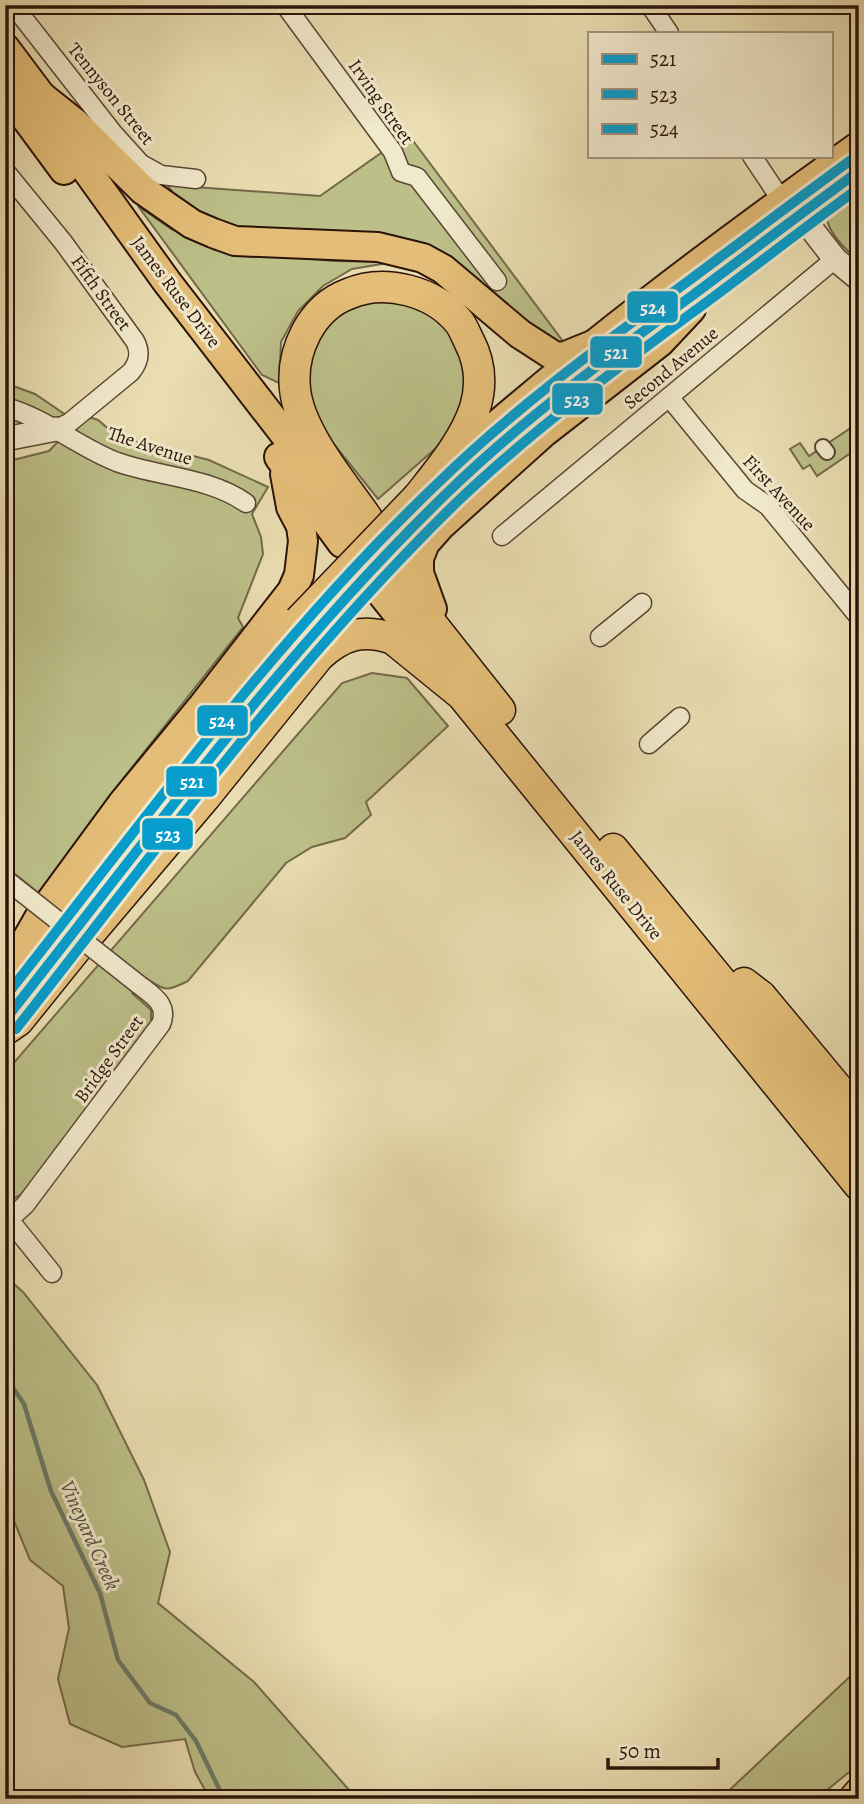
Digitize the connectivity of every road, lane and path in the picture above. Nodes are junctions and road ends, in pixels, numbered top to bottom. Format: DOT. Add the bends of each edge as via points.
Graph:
graph roads {
  1 [pos="13,5"];
  2 [pos="285,5"];
  3 [pos="650,5"];
  4 [pos="668,32"];
  5 [pos="5,48"];
  6 [pos="5,90"];
  7 [pos="41,96"];
  8 [pos="859,146"];
  9 [pos="754,158"];
  10 [pos="5,171"];
  11 [pos="859,171"];
  12 [pos="196,179"];
  13 [pos="791,207"];
  14 [pos="835,259"];
  15 [pos="737,262"];
  16 [pos="859,279"];
  17 [pos="489,292"];
  18 [pos="595,344"];
  19 [pos="540,388"];
  20 [pos="669,397"];
  21 [pos="5,407"];
  22 [pos="532,416"];
  23 [pos="56,429"];
  24 [pos="5,439"];
  25 [pos="282,461"];
  26 [pos="246,503"];
  27 [pos="424,503"];
  28 [pos="355,530"];
  29 [pos="502,536"];
  30 [pos="386,571"];
  31 [pos="642,603"];
  32 [pos="859,617"];
  33 [pos="442,636"];
  34 [pos="600,637"];
  35 [pos="462,695"];
  36 [pos="680,717"];
  37 [pos="649,744"];
  38 [pos="5,878"];
  39 [pos="65,927"];
  40 [pos="694,946"];
  41 [pos="5,977"];
  42 [pos="5,987"];
  43 [pos="5,1020"];
  44 [pos="5,1030"];
  45 [pos="859,1114"];
  46 [pos="859,1150"];
  47 [pos="859,1185"];
  48 [pos="5,1224"];
  49 [pos="52,1273"];
  50 [pos="5,1792"];
  51 [pos="9,1799"];
  1 -- 12 [label="street, Tennyson Street" via="141,164 161,175"];
  2 -- 17 [label="street, Irving Street" via="393,152 401,172 417,177"];
  3 -- 4 [label="street"];
  5 -- 7 [label="main road, James Ruse Drive"];
  6 -- 25 [label="main road, James Ruse Drive"];
  7 -- 17 [label="main road" via="143,190 212,233 235,241 378,247 422,258 461,282"];
  7 -- 28 [label="main road, James Ruse Drive" via="60,133 167,282"];
  8 -- 13 [label="main road"];
  9 -- 13 [label="street"];
  10 -- 23 [label="street, Fifth Street" via="64,242 139,351 138,362 127,375"];
  11 -- 13 [label="main road"];
  13 -- 14 [label="street"];
  13 -- 15 [label="main road"];
  13 -- 18 [label="main road"];
  14 -- 16 [label="street"];
  14 -- 20 [label="street, Second Avenue"];
  15 -- 22 [label="main road"];
  15 -- 33 [label="main road" via="660,341 543,433 425,542 419,573"];
  17 -- 18 [label="main road" via="520,334 554,356"];
  17 -- 19 [label="main road"];
  18 -- 19 [label="main road"];
  19 -- 22 [label="main road" via="540,402"];
  19 -- 27 [label="main road" via="465,452"];
  20 -- 29 [label="street, Second Avenue"];
  20 -- 32 [label="street, First Avenue" via="745,489 768,506"];
  21 -- 23 [label="street, The Avenue"];
  22 -- 27 [label="main road"];
  23 -- 24 [label="street, Fifth Street"];
  23 -- 26 [label="street, The Avenue" via="116,461 225,491"];
  25 -- 28 [label="main road, James Ruse Drive"];
  25 -- 39 [label="main road" via="303,541 292,591 122,804"];
  27 -- 28 [label="highway" via="475,405 480,380 474,350 459,322 435,301 407,289 348,293 324,309 304,334 296,361 295,390"];
  27 -- 39 [label="highway, bridge" via="307,627"];
  30 -- 33 [label="highway, James Ruse Drive"];
  30 -- 35 [label="main road, James Ruse Drive"];
  31 -- 34 [label="street"];
  33 -- 40 [label="highway, James Ruse Drive"];
  35 -- 39 [label="highway" via="393,639 368,632 333,643 206,796"];
  35 -- 47 [label="highway, James Ruse Drive"];
  36 -- 37 [label="street"];
  38 -- 48 [label="street, Bridge Street, bridge" via="138,984 161,1004 163,1013 160,1024 26,1205"];
  39 -- 41 [label="main road"];
  39 -- 42 [label="highway"];
  39 -- 43 [label="highway"];
  39 -- 44 [label="highway" via="18,1021"];
  40 -- 45 [label="highway" via="703,948 761,996"];
  40 -- 46 [label="highway, James Ruse Drive"];
  48 -- 49 [label="street" via="15,1227"];
  50 -- 51 [label="street"];
}
